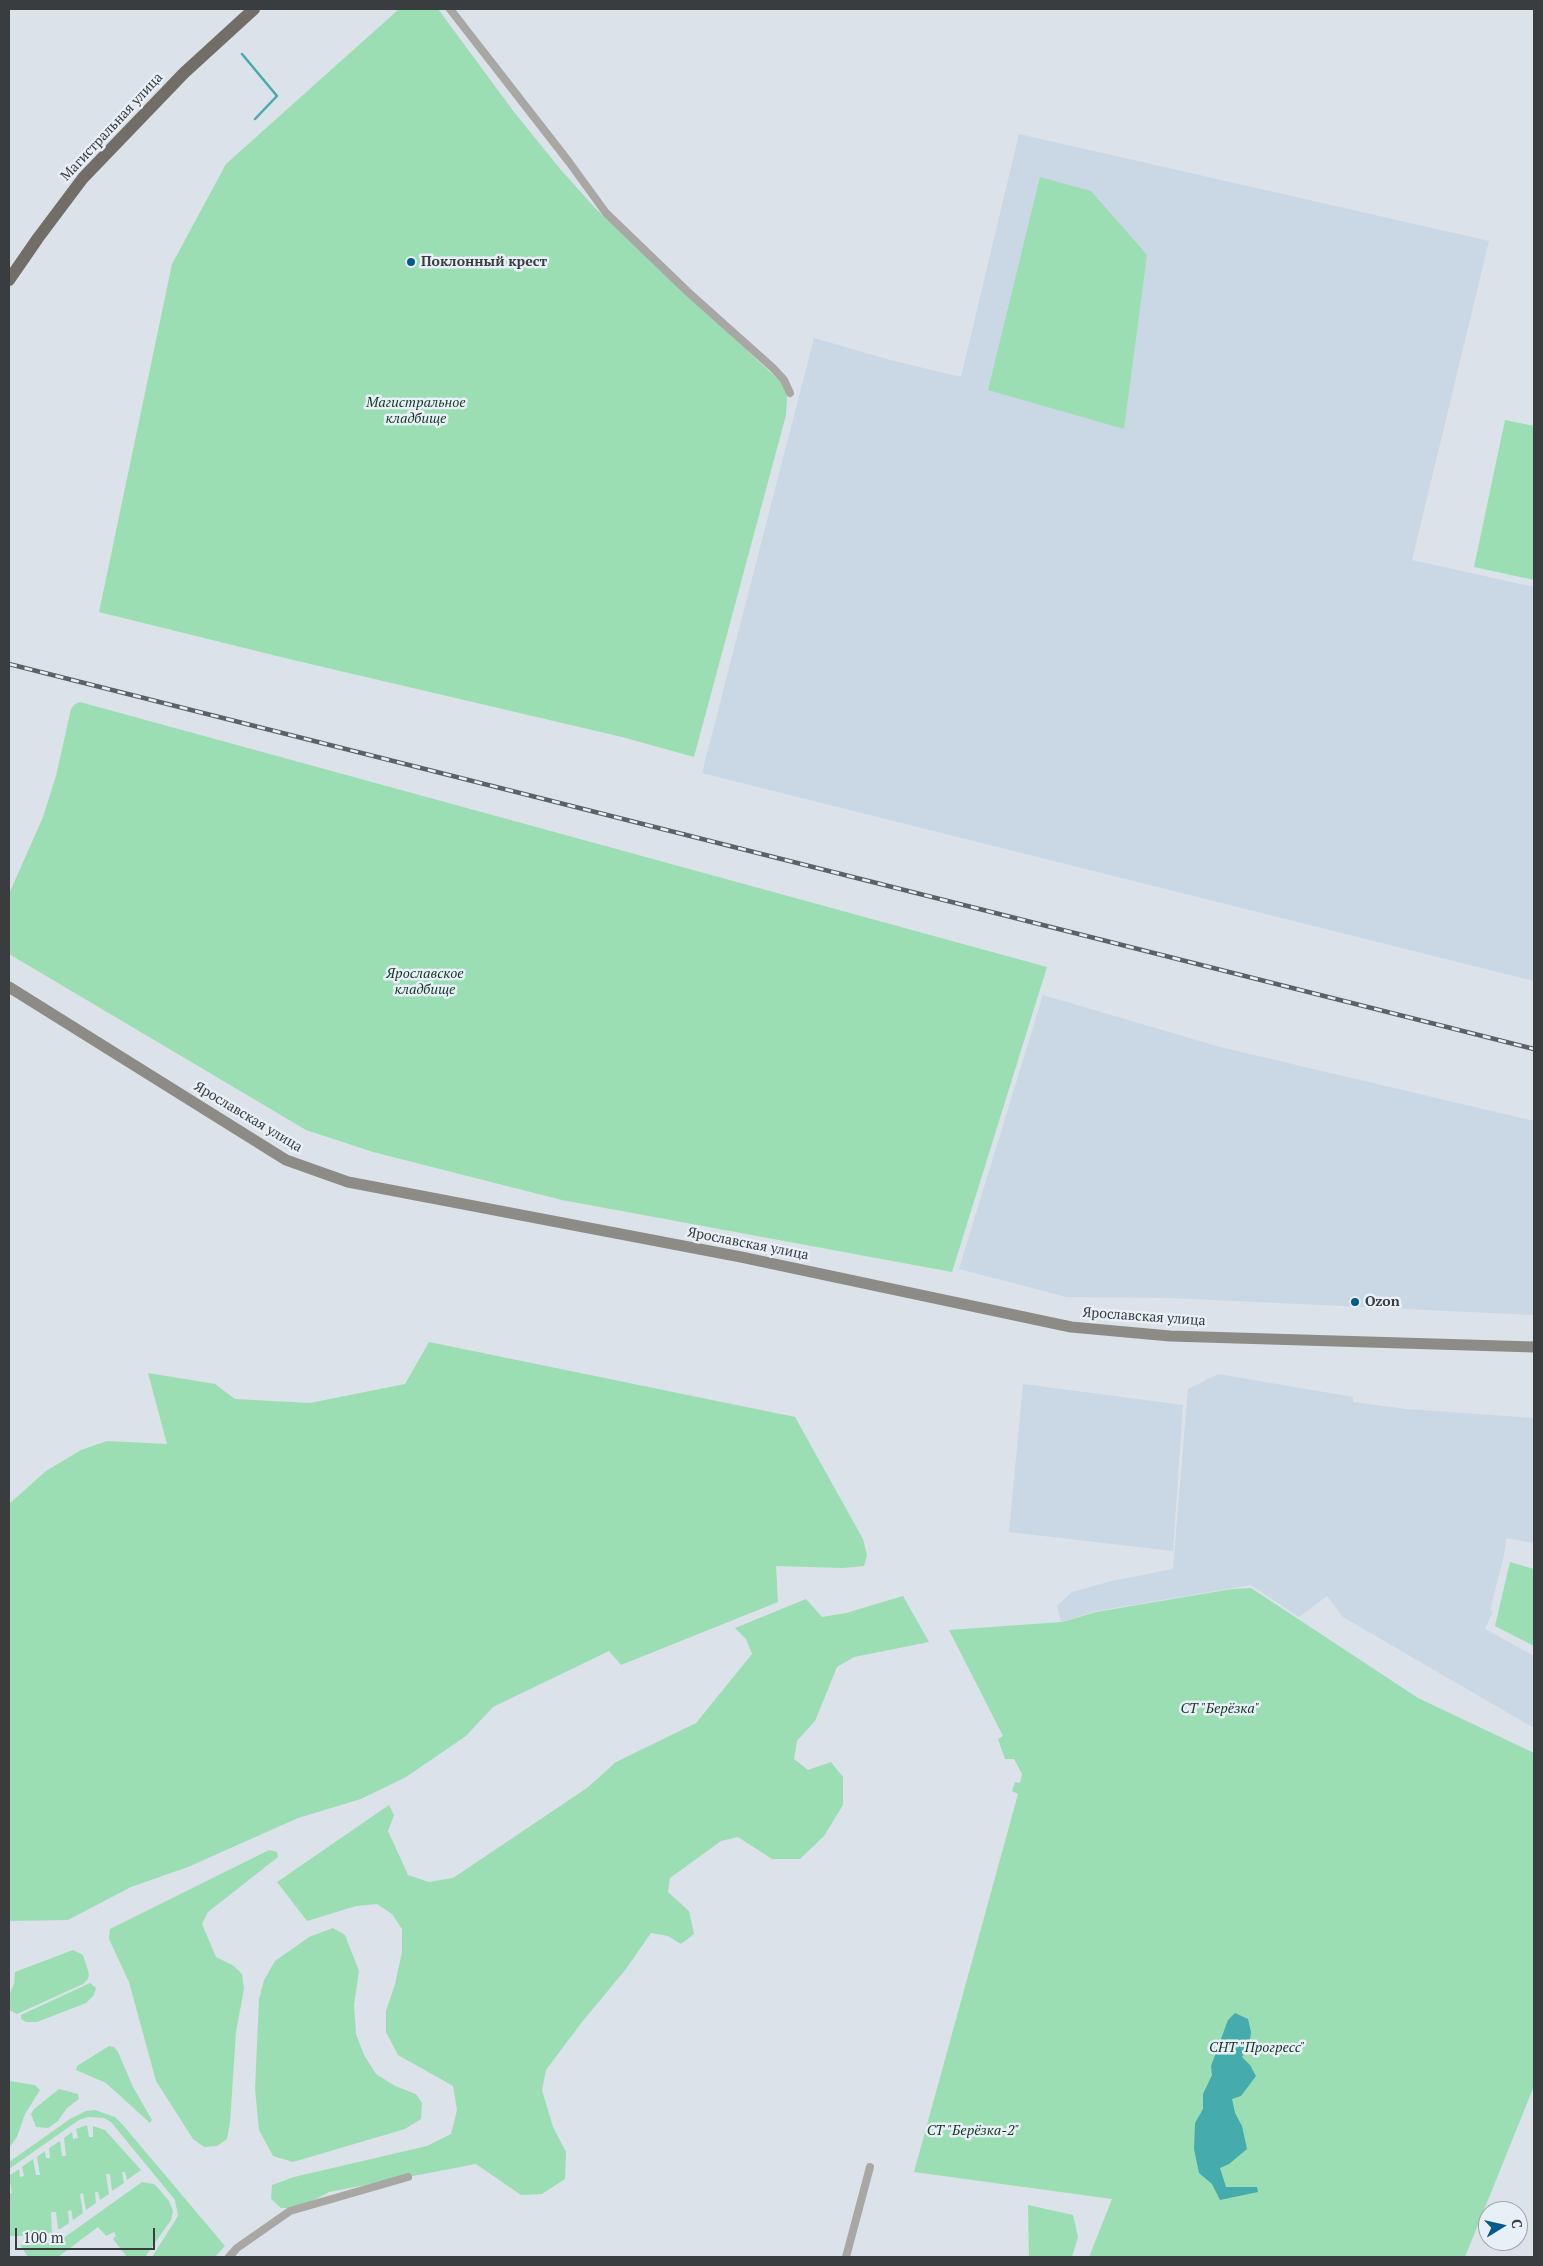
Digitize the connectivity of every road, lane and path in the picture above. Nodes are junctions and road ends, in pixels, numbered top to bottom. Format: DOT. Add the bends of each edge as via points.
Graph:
graph roads {
  1 [pos="254,9"];
  2 [pos="450,9"];
  3 [pos="9,280"];
  4 [pos="790,393"];
  5 [pos="9,986"];
  6 [pos="1534,1347"];
  7 [pos="870,2167"];
  8 [pos="408,2177"];
  9 [pos="229,2257"];
  10 [pos="846,2257"];
  1 -- 3 [label="highway, Магистральная улица" via="184,72 83,178"];
  2 -- 4 [label="street" via="606,213 773,368"];
  5 -- 6 [label="main road, Ярославская улица" via="286,1160 348,1182 741,1257 1071,1327 1170,1336"];
  7 -- 10 [label="street"];
  8 -- 9 [label="street" via="290,2211"];
}
